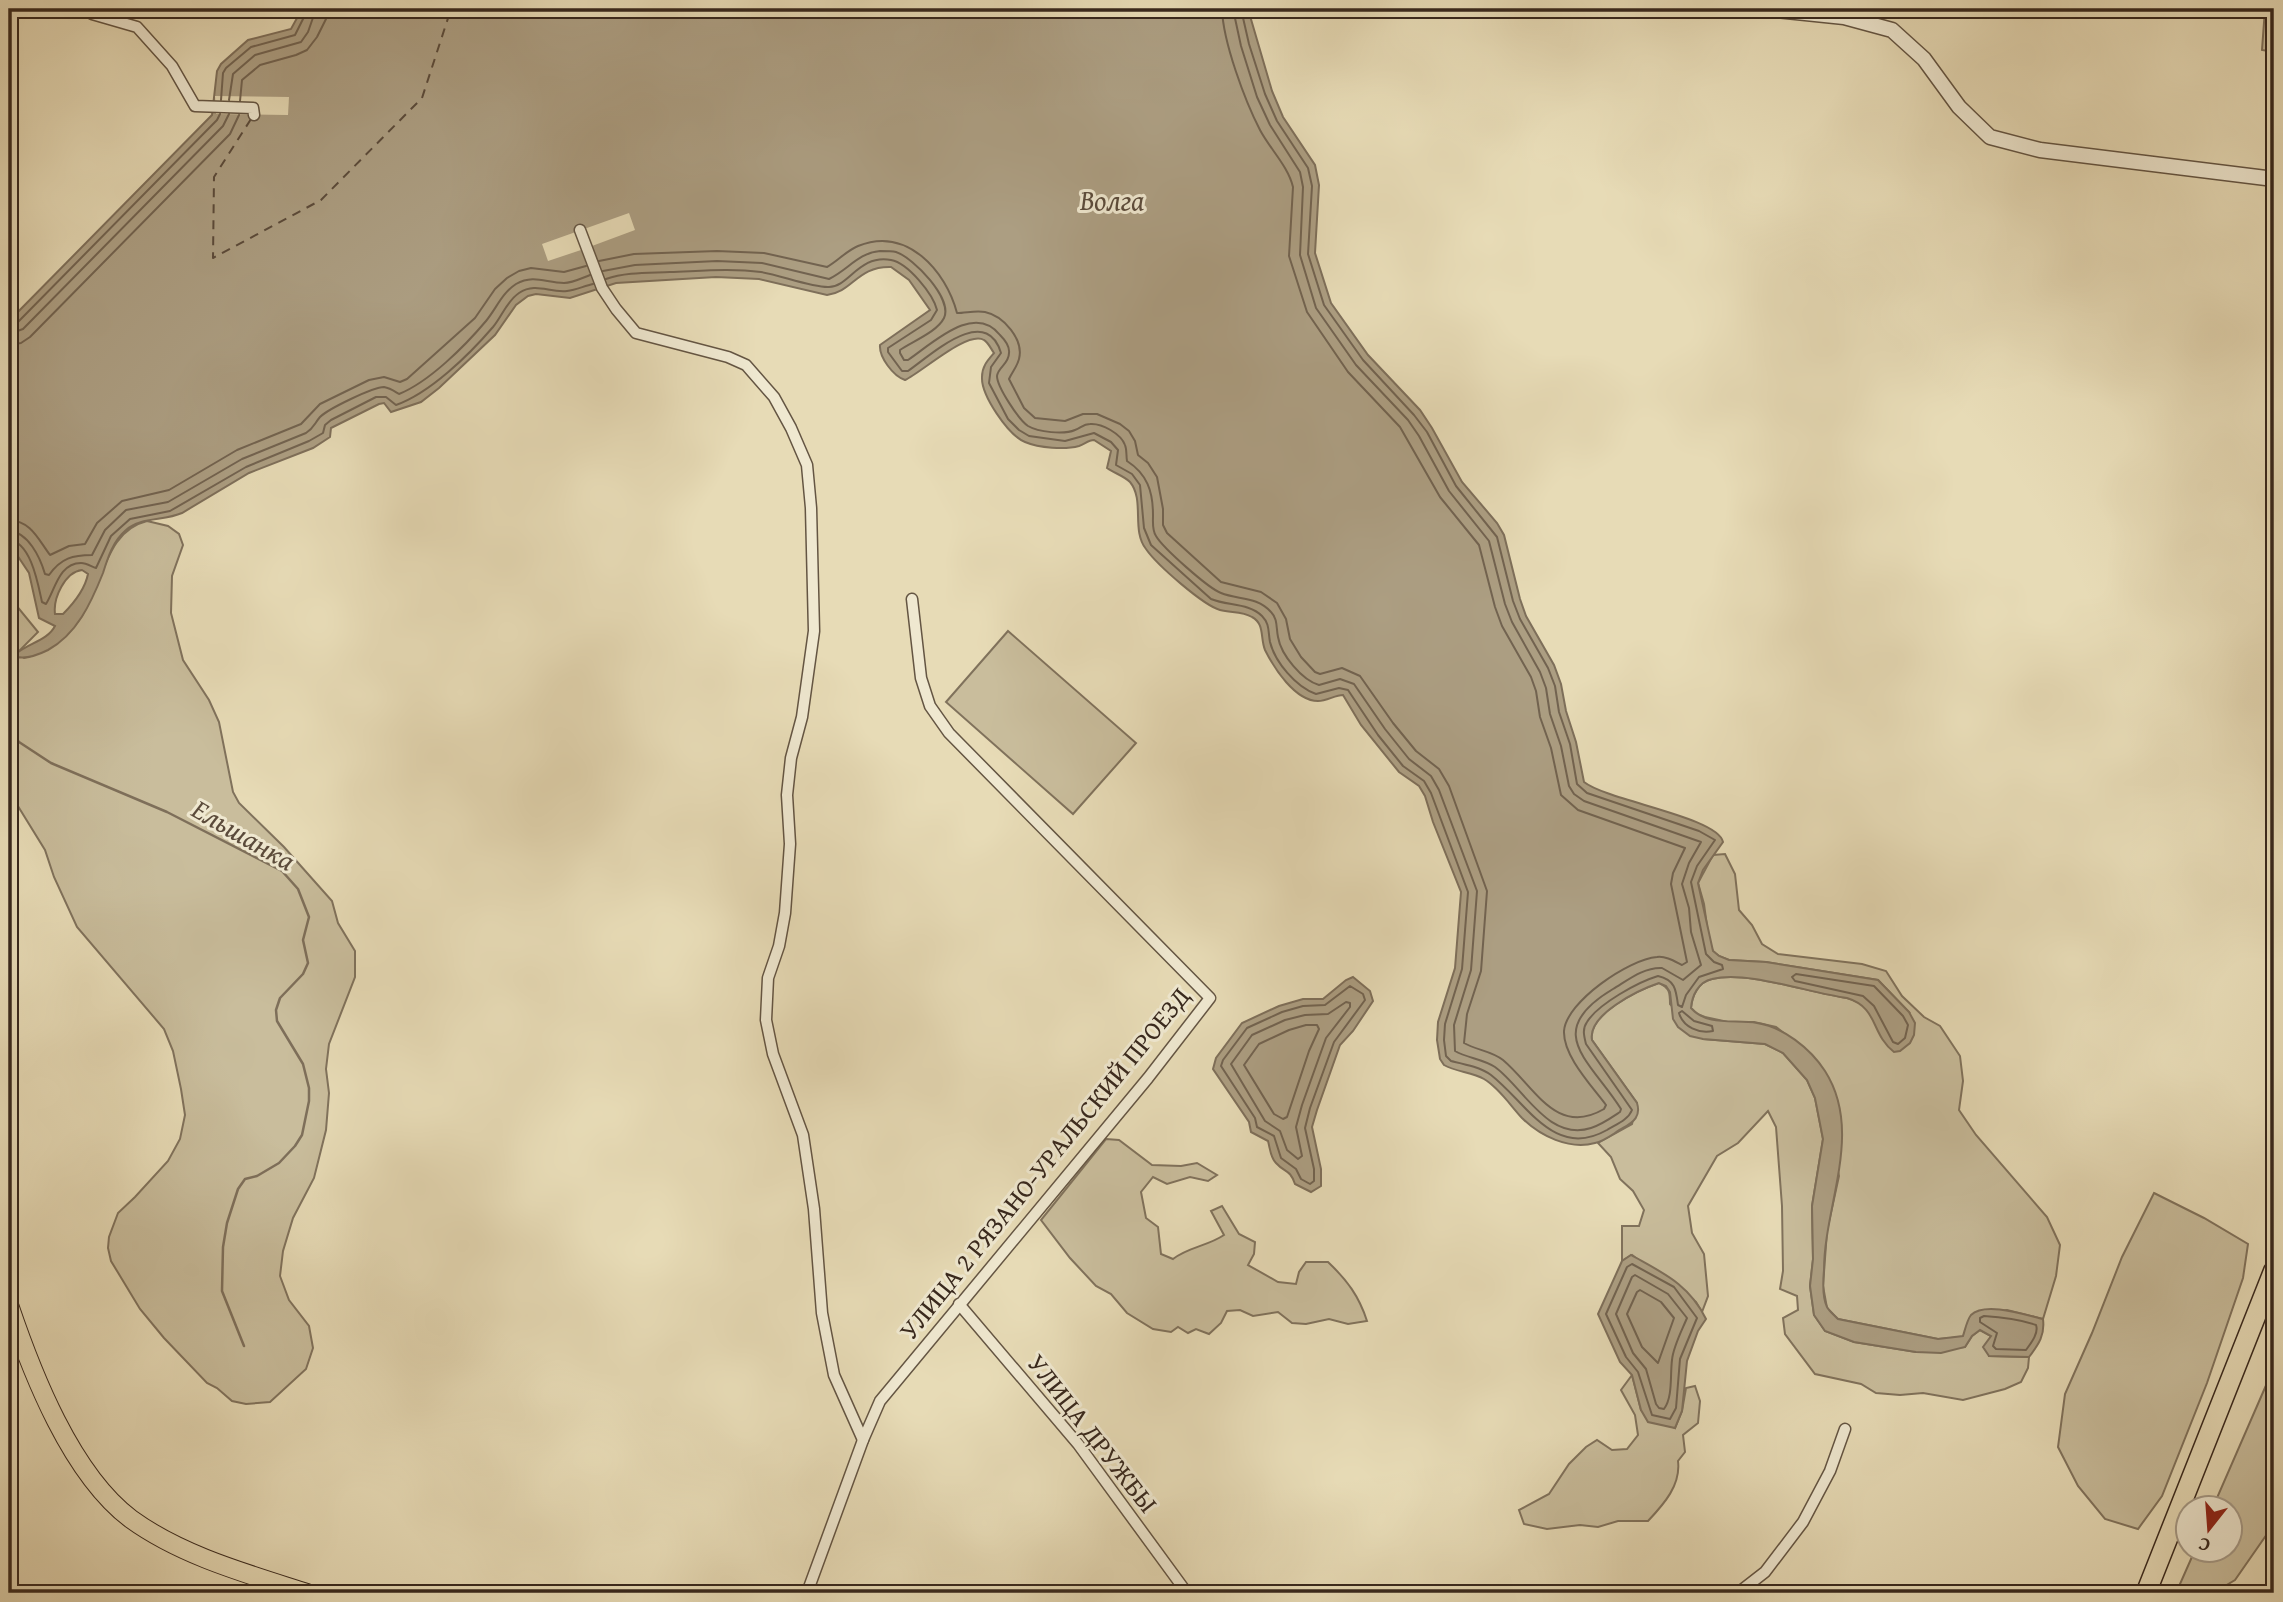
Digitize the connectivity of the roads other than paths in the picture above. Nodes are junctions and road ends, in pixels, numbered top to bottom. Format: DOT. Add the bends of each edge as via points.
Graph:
graph roads {
  1 [pos="87,9"];
  2 [pos="1765,9"];
  3 [pos="1845,13"];
  4 [pos="254,115"];
  5 [pos="2274,179"];
  6 [pos="580,230"];
  7 [pos="912,599"];
  8 [pos="2274,1269"];
  9 [pos="959,1304"];
  10 [pos="9,1305"];
  11 [pos="1845,1429"];
  12 [pos="863,1440"];
  13 [pos="307,1593"];
  14 [pos="807,1593"];
  15 [pos="1187,1593"];
  16 [pos="1738,1593"];
  17 [pos="2146,1593"];
  1 -- 4 [label="street" via="137,27 172,66 195,106 253,108"];
  2 -- 3 [label="street"];
  3 -- 5 [label="street" via="1892,30 1924,59 1959,107 1990,137 2040,150"];
  6 -- 12 [label="street" via="602,288 636,333 746,365 774,397 807,465 814,631 803,717 791,758 785,913 768,978 766,1020 773,1054 803,1135 822,1313 834,1375"];
  7 -- 9 [label="street, УЛИЦА 2 РЯЗАНО-УРАЛЬСКИЙ ПРОЕЗД" via="921,678 930,706 949,733 1210,998"];
  8 -- 17 [label="highway"];
  9 -- 12 [label="street, УЛИЦА 2 РЯЗАНО-УРАЛЬСКИЙ ПРОЕЗД" via="880,1401"];
  9 -- 15 [label="street, УЛИЦА ДРУЖБЫ" via="1077,1444"];
  10 -- 13 [label="main road" via="28,1362 76,1455 131,1519 174,1544"];
  11 -- 16 [label="street" via="1830,1471 1802,1522 1765,1572"];
  12 -- 14 [label="street, УЛИЦА 2 РЯЗАНО-УРАЛЬСКИЙ ПРОЕЗД"];
}
